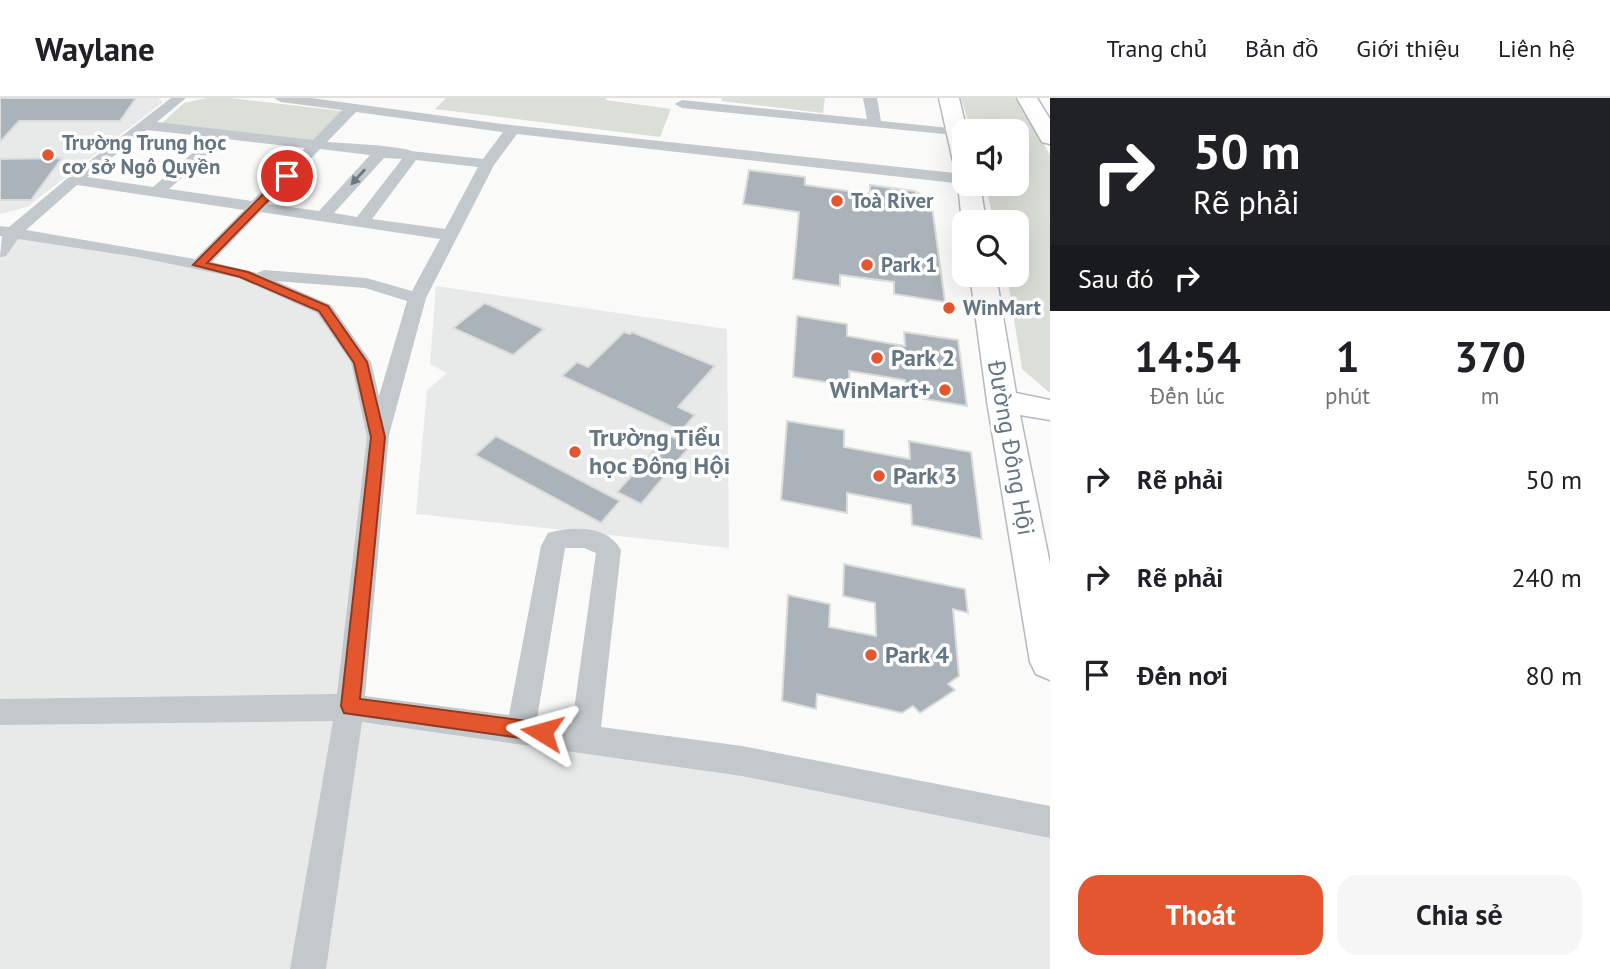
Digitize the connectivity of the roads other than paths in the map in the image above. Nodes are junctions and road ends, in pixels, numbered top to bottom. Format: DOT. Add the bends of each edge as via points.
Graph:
graph roads {
  1 [pos="179,98"];
  2 [pos="281,98"];
  3 [pos="870,98"];
  4 [pos="949,98"];
  5 [pos="1040,102"];
  6 [pos="682,106"];
  7 [pos="352,107"];
  8 [pos="434,118"];
  9 [pos="955,119"];
  10 [pos="875,124"];
  11 [pos="143,125"];
  12 [pos="513,129"];
  13 [pos="952,132"];
  14 [pos="230,136"];
  15 [pos="1050,137"];
  16 [pos="318,145"];
  17 [pos="410,147"];
  18 [pos="379,153"];
  19 [pos="487,164"];
  20 [pos="952,177"];
  21 [pos="74,180"];
  22 [pos="156,192"];
  23 [pos="174,194"];
  24 [pos="256,206"];
  25 [pos="323,216"];
  26 [pos="361,222"];
  27 [pos="7,231"];
  28 [pos="449,235"];
  29 [pos="0,252"];
  30 [pos="199,265"];
  31 [pos="244,274"];
  32 [pos="984,287"];
  33 [pos="417,298"];
  34 [pos="1002,401"];
  35 [pos="1050,410"];
  36 [pos="378,437"];
  37 [pos="1050,662"];
  38 [pos="350,706"];
  39 [pos="0,712"];
  40 [pos="522,729"];
  41 [pos="585,738"];
  42 [pos="1050,822"];
  43 [pos="308,969"];
  1 -- 11 [label="street"];
  2 -- 7 [label="street"];
  3 -- 10 [label="street"];
  4 -- 9 [label="street"];
  5 -- 15 [label="highway"];
  6 -- 10 [label="street"];
  7 -- 8 [label="street"];
  7 -- 16 [label="street"];
  8 -- 12 [label="street"];
  8 -- 17 [label="street"];
  10 -- 13 [label="street"];
  11 -- 14 [label="street"];
  11 -- 21 [label="street"];
  12 -- 19 [label="street"];
  12 -- 20 [label="street" via="669,141"];
  14 -- 16 [label="street"];
  14 -- 22 [label="street"];
  14 -- 23 [label="street"];
  16 -- 18 [label="street"];
  16 -- 24 [label="street"];
  17 -- 18 [label="street"];
  17 -- 19 [label="street"];
  17 -- 26 [label="street"];
  18 -- 25 [label="street, one-way"];
  19 -- 28 [label="street"];
  21 -- 22 [label="street"];
  21 -- 27 [label="street"];
  22 -- 23 [label="street"];
  23 -- 24 [label="street"];
  24 -- 25 [label="street"];
  24 -- 30 [label="street"];
  25 -- 26 [label="street"];
  26 -- 28 [label="street"];
  27 -- 29 [label="street"];
  27 -- 30 [label="street"];
  28 -- 33 [label="street"];
  30 -- 31 [label="street"];
  31 -- 33 [label="street" via="366,283"];
  31 -- 36 [label="street" via="324,309 361,362"];
  32 -- 34 [label="street, Đường Đông Hội"];
  33 -- 36 [label="street"];
  34 -- 35 [label="street"];
  34 -- 37 [label="street, Đường Đông Hội"];
  36 -- 38 [label="street"];
  38 -- 39 [label="street"];
  38 -- 40 [label="street"];
  38 -- 43 [label="street"];
  40 -- 41 [label="street"];
  40 -- 41 [label="street" via="553,547 564,537 596,541 609,550"];
  41 -- 42 [label="street" via="742,761"];
}
